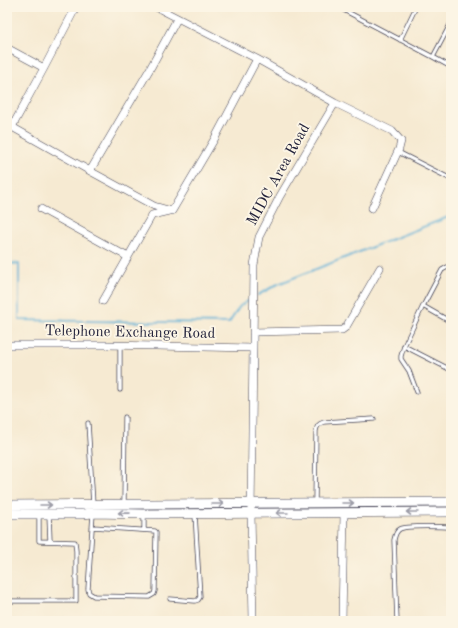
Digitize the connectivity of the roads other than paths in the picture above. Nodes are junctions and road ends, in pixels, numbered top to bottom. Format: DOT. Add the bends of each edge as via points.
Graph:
graph roads {
  1 [pos="76,7"];
  2 [pos="156,7"];
  3 [pos="338,7"];
  4 [pos="416,7"];
  5 [pos="178,19"];
  6 [pos="451,23"];
  7 [pos="400,40"];
  8 [pos="7,48"];
  9 [pos="434,57"];
  10 [pos="257,59"];
  11 [pos="451,67"];
  12 [pos="44,68"];
  13 [pos="335,103"];
  14 [pos="9,126"];
  15 [pos="398,152"];
  16 [pos="90,171"];
  17 [pos="451,179"];
  18 [pos="41,208"];
  19 [pos="372,208"];
  20 [pos="172,211"];
  21 [pos="128,258"];
  22 [pos="451,265"];
  23 [pos="380,268"];
  24 [pos="103,301"];
  25 [pos="422,306"];
  26 [pos="451,322"];
  27 [pos="253,332"];
  28 [pos="7,345"];
  29 [pos="120,345"];
  30 [pos="404,346"];
  31 [pos="252,348"];
  32 [pos="451,370"];
  33 [pos="120,390"];
  34 [pos="417,392"];
  35 [pos="125,417"];
  36 [pos="374,419"];
  37 [pos="88,423"];
  38 [pos="451,502"];
  39 [pos="315,503"];
  40 [pos="124,504"];
  41 [pos="251,504"];
  42 [pos="7,505"];
  43 [pos="93,509"];
  44 [pos="144,509"];
  45 [pos="199,510"];
  46 [pos="451,512"];
  47 [pos="251,513"];
  48 [pos="344,513"];
  49 [pos="7,514"];
  50 [pos="39,514"];
  51 [pos="50,514"];
  52 [pos="451,527"];
  53 [pos="92,528"];
  54 [pos="144,530"];
  55 [pos="50,540"];
  56 [pos="170,599"];
  57 [pos="7,601"];
  58 [pos="253,621"];
  59 [pos="342,621"];
  60 [pos="397,621"];
  1 -- 12 [label="street"];
  2 -- 5 [label="street"];
  3 -- 7 [label="lane"];
  4 -- 7 [label="lane"];
  5 -- 10 [label="street"];
  5 -- 16 [label="street"];
  6 -- 9 [label="lane"];
  7 -- 9 [label="lane"];
  8 -- 12 [label="street"];
  9 -- 11 [label="lane"];
  10 -- 13 [label="street"];
  10 -- 20 [label="street"];
  12 -- 14 [label="street"];
  13 -- 15 [label="street" via="392,131 401,141"];
  13 -- 27 [label="street, MIDC Area Road" via="259,237 254,265"];
  14 -- 16 [label="street"];
  15 -- 17 [label="lane"];
  15 -- 19 [label="street"];
  16 -- 20 [label="street" via="154,206"];
  18 -- 21 [label="street"];
  20 -- 21 [label="street" via="152,215"];
  21 -- 24 [label="street"];
  22 -- 25 [label="lane" via="442,270"];
  23 -- 27 [label="street" via="342,330"];
  25 -- 26 [label="lane"];
  25 -- 30 [label="lane"];
  27 -- 31 [label="street, MIDC Area Road"];
  28 -- 29 [label="street, Telephone Exchange Road"];
  29 -- 31 [label="street, Telephone Exchange Road"];
  29 -- 33 [label="lane"];
  30 -- 32 [label="lane"];
  30 -- 34 [label="lane" via="401,356"];
  31 -- 41 [label="street, MIDC Area Road"];
  35 -- 40 [label="lane"];
  36 -- 39 [label="lane" via="324,422 317,426"];
  37 -- 43 [label="lane"];
  39 -- 38 [label="street, one-way"];
  39 -- 41 [label="street"];
  40 -- 43 [label="street"];
  40 -- 44 [label="street"];
  45 -- 41 [label="street, one-way"];
  41 -- 47 [label="street, MIDC Area Road"];
  42 -- 43 [label="street, one-way"];
  44 -- 43 [label="street, one-way"];
  43 -- 51 [label="street" via="82,514"];
  43 -- 53 [label="lane"];
  44 -- 45 [label="street"];
  44 -- 54 [label="lane"];
  45 -- 47 [label="street"];
  45 -- 56 [label="lane" via="200,597 195,601"];
  46 -- 48 [label="street, one-way"];
  48 -- 47 [label="street, one-way"];
  47 -- 58 [label="street, MIDC Area Road"];
  48 -- 59 [label="street"];
  49 -- 50 [label="street"];
  50 -- 51 [label="street"];
  50 -- 55 [label="lane" via="39,541"];
  51 -- 55 [label="lane"];
  52 -- 60 [label="lane" via="407,527 396,534 394,540"];
  53 -- 54 [label="lane"];
  53 -- 54 [label="lane" via="88,588 89,593 94,596 149,597 154,594 156,532"];
  55 -- 57 [label="lane" via="75,542 76,601"];
}
